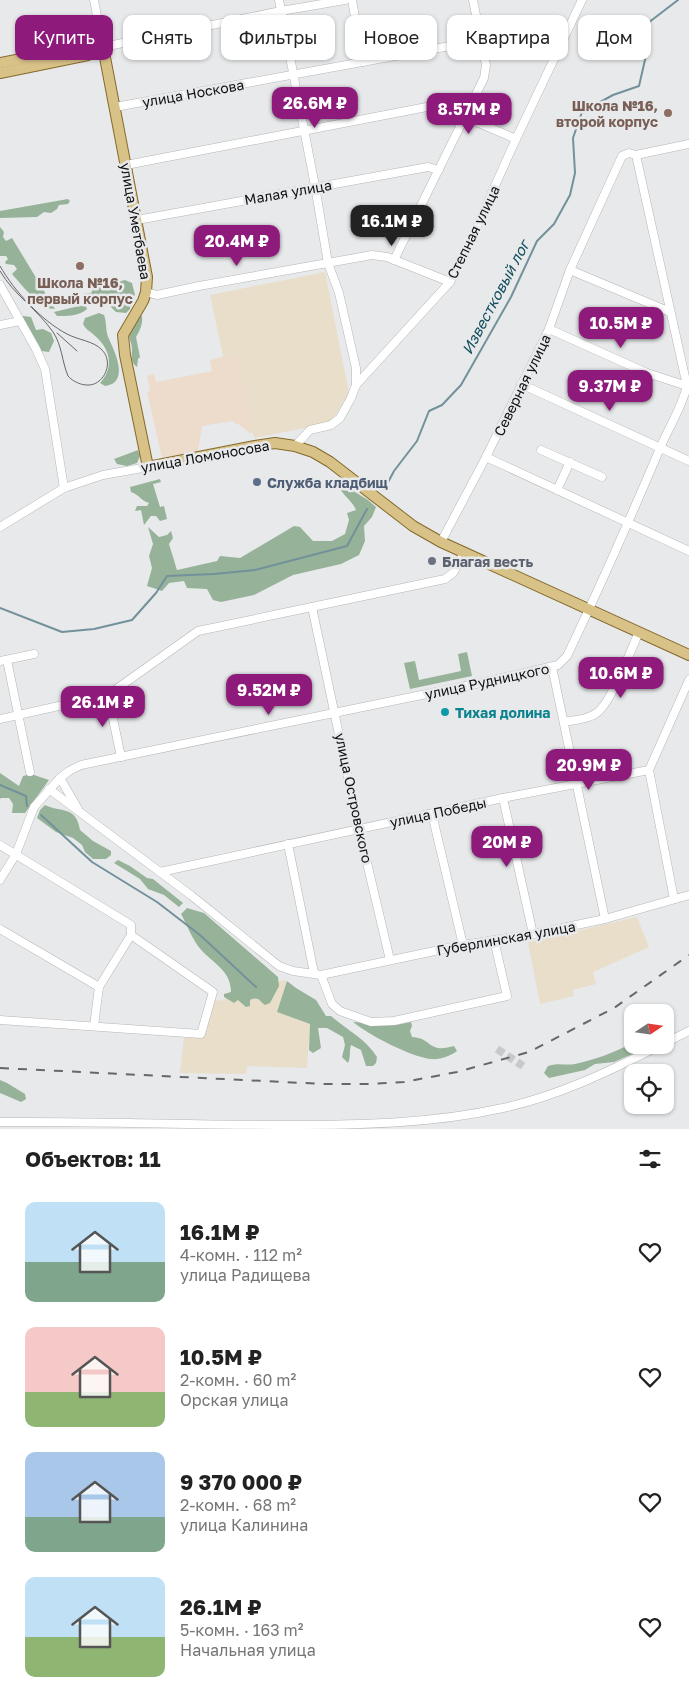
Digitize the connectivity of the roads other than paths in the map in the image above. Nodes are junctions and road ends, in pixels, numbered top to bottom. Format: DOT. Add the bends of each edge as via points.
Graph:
graph roads {
  1 [pos="94,0"];
  2 [pos="279,0"];
  3 [pos="345,0"];
  4 [pos="352,0"];
  5 [pos="473,0"];
  6 [pos="582,0"];
  7 [pos="281,11"];
  8 [pos="97,15"];
  9 [pos="476,15"];
  10 [pos="568,29"];
  11 [pos="113,45"];
  12 [pos="447,46"];
  13 [pos="37,60"];
  14 [pos="106,60"];
  15 [pos="485,60"];
  16 [pos="553,60"];
  17 [pos="0,62"];
  18 [pos="363,62"];
  19 [pos="0,73"];
  20 [pos="293,76"];
  21 [pos="115,107"];
  22 [pos="466,116"];
  23 [pos="304,131"];
  24 [pos="516,138"];
  25 [pos="689,144"];
  26 [pos="636,155"];
  27 [pos="126,165"];
  28 [pos="438,170"];
  29 [pos="315,186"];
  30 [pos="137,220"];
  31 [pos="394,260"];
  32 [pos="328,262"];
  33 [pos="570,270"];
  34 [pos="450,282"];
  35 [pos="0,286"];
  36 [pos="146,292"];
  37 [pos="670,312"];
  38 [pos="20,321"];
  39 [pos="0,325"];
  40 [pos="549,329"];
  41 [pos="686,359"];
  42 [pos="521,384"];
  43 [pos="688,385"];
  44 [pos="356,386"];
  45 [pos="294,446"];
  46 [pos="660,448"];
  47 [pos="541,450"];
  48 [pos="486,457"];
  49 [pos="689,461"];
  50 [pos="570,462"];
  51 [pos="148,467"];
  52 [pos="602,477"];
  53 [pos="64,488"];
  54 [pos="557,490"];
  55 [pos="628,523"];
  56 [pos="0,528"];
  57 [pos="441,542"];
  58 [pos="689,551"];
  59 [pos="464,553"];
  60 [pos="312,607"];
  61 [pos="589,610"];
  62 [pos="639,632"];
  63 [pos="34,654"];
  64 [pos="689,655"];
  65 [pos="4,661"];
  66 [pos="552,667"];
  67 [pos="689,680"];
  68 [pos="108,695"];
  69 [pos="336,714"];
  70 [pos="18,715"];
  71 [pos="0,719"];
  72 [pos="564,722"];
  73 [pos="120,757"];
  74 [pos="649,770"];
  75 [pos="30,772"];
  76 [pos="60,778"];
  77 [pos="576,784"];
  78 [pos="49,789"];
  79 [pos="503,798"];
  80 [pos="79,811"];
  81 [pos="432,814"];
  82 [pos="360,829"];
  83 [pos="288,844"];
  84 [pos="0,845"];
  85 [pos="16,854"];
  86 [pos="160,872"];
  87 [pos="0,880"];
  88 [pos="689,895"];
  89 [pos="674,900"];
  90 [pos="605,919"];
  91 [pos="0,929"];
  92 [pos="533,934"];
  93 [pos="131,935"];
  94 [pos="494,940"];
  95 [pos="463,945"];
  96 [pos="390,960"];
  97 [pos="317,974"];
  98 [pos="99,987"];
  99 [pos="0,1020"];
  100 [pos="94,1026"];
  101 [pos="689,1031"];
  102 [pos="674,1038"];
  103 [pos="643,1054"];
  104 [pos="0,1122"];
  1 -- 8 [label="street, улица Уметбаева"];
  2 -- 7 [label="street"];
  3 -- 7 [label="street"];
  4 -- 18 [label="street"];
  5 -- 9 [label="street"];
  6 -- 10 [label="street, Степная улица"];
  7 -- 11 [label="street"];
  7 -- 20 [label="street"];
  12 -- 18 [label="street, улица Носкова"];
  13 -- 17 [label="main road"];
  13 -- 19 [label="main road"];
  14 -- 21 [label="main road, улица Уметбаева"];
  15 -- 22 [label="street" via="484,78"];
  16 -- 24 [label="street, Степная улица"];
  18 -- 20 [label="street, улица Носкова"];
  20 -- 21 [label="street, улица Носкова"];
  20 -- 23 [label="street"];
  21 -- 27 [label="main road, улица Уметбаева"];
  22 -- 23 [label="street" via="437,105"];
  22 -- 24 [label="street"];
  22 -- 28 [label="street"];
  23 -- 27 [label="street"];
  23 -- 29 [label="street"];
  24 -- 34 [label="street, Степная улица"];
  25 -- 26 [label="street"];
  26 -- 33 [label="street, Северная улица" via="622,156"];
  26 -- 37 [label="street, улица Рудницкого"];
  27 -- 30 [label="main road, улица Уметбаева"];
  28 -- 29 [label="street, Малая улица" via="428,166"];
  28 -- 31 [label="street"];
  29 -- 30 [label="street, Малая улица"];
  29 -- 32 [label="street"];
  30 -- 36 [label="main road, улица Уметбаева" via="147,277"];
  31 -- 32 [label="street" via="372,255"];
  31 -- 34 [label="street"];
  32 -- 36 [label="street" via="157,295"];
  32 -- 44 [label="street" via="339,292 356,368"];
  33 -- 37 [label="street"];
  33 -- 40 [label="street, Северная улица"];
  34 -- 44 [label="street, Степная улица"];
  35 -- 38 [label="street"];
  36 -- 51 [label="main road, улица Уметбаева" via="123,335"];
  37 -- 41 [label="street, улица Рудницкого"];
  38 -- 39 [label="street"];
  38 -- 53 [label="street" via="45,369"];
  40 -- 42 [label="street, Северная улица"];
  40 -- 43 [label="street" via="647,373"];
  41 -- 43 [label="street, улица Рудницкого"];
  42 -- 46 [label="street"];
  42 -- 48 [label="street, Северная улица"];
  43 -- 46 [label="street, улица Рудницкого"];
  44 -- 45 [label="street, Степная улица" via="340,418 310,430"];
  45 -- 51 [label="main road, улица Ломоносова" via="275,443"];
  45 -- 57 [label="main road, улица Ломоносова" via="330,462 414,526"];
  46 -- 49 [label="street"];
  46 -- 55 [label="street, улица Рудницкого"];
  47 -- 50 [label="street"];
  48 -- 54 [label="street"];
  48 -- 57 [label="street, Северная улица"];
  50 -- 52 [label="street"];
  50 -- 54 [label="street"];
  51 -- 53 [label="street, улица Ломоносова" via="104,475"];
  53 -- 56 [label="street, улица Ломоносова"];
  54 -- 55 [label="street"];
  55 -- 58 [label="street"];
  55 -- 61 [label="street, улица Рудницкого"];
  57 -- 59 [label="main road, улица Ломоносова"];
  59 -- 60 [label="street" via="453,573 445,579"];
  59 -- 61 [label="main road, улица Ломоносова"];
  60 -- 68 [label="street" via="198,631"];
  60 -- 69 [label="street, улица Островского"];
  61 -- 62 [label="main road, улица Ломоносова"];
  61 -- 66 [label="street, улица Рудницкого" via="567,656"];
  62 -- 64 [label="main road, улица Ломоносова"];
  62 -- 72 [label="street" via="600,710 591,716"];
  63 -- 65 [label="street"];
  65 -- 70 [label="street"];
  66 -- 69 [label="street, улица Рудницкого"];
  66 -- 72 [label="street"];
  67 -- 74 [label="street"];
  68 -- 70 [label="street"];
  68 -- 73 [label="street"];
  69 -- 73 [label="street, улица Рудницкого"];
  69 -- 82 [label="street, улица Островского"];
  70 -- 71 [label="street"];
  70 -- 75 [label="street"];
  72 -- 77 [label="street"];
  73 -- 76 [label="street, улица Рудницкого" via="81,765"];
  74 -- 77 [label="street, улица Победы"];
  74 -- 89 [label="street"];
  76 -- 78 [label="street, улица Рудницкого"];
  76 -- 80 [label="street"];
  77 -- 79 [label="street, улица Победы"];
  77 -- 90 [label="street"];
  78 -- 80 [label="street, Губерлинская улица"];
  78 -- 85 [label="street, улица Рудницкого" via="34,807"];
  79 -- 81 [label="street, улица Победы"];
  79 -- 92 [label="street"];
  80 -- 86 [label="street, Губерлинская улица"];
  81 -- 82 [label="street, улица Победы"];
  81 -- 95 [label="street"];
  82 -- 83 [label="street, улица Победы"];
  82 -- 96 [label="street, улица Островского"];
  83 -- 86 [label="street, улица Победы"];
  83 -- 97 [label="street"];
  84 -- 85 [label="street"];
  85 -- 87 [label="street, улица Рудницкого"];
  85 -- 93 [label="street" via="131,925"];
  86 -- 97 [label="street, Губерлинская улица" via="279,966"];
  88 -- 89 [label="street, Губерлинская улица"];
  89 -- 90 [label="street, Губерлинская улица"];
  90 -- 92 [label="street, Губерлинская улица"];
  91 -- 98 [label="street"];
  92 -- 94 [label="street, Губерлинская улица"];
  93 -- 98 [label="street"];
  93 -- 100 [label="street" via="213,992 201,1034"];
  94 -- 95 [label="street, Губерлинская улица"];
  94 -- 97 [label="street" via="507,996 394,1021 371,1022 340,1011 332,1004"];
  95 -- 96 [label="street, Губерлинская улица"];
  96 -- 97 [label="street, Губерлинская улица"];
  98 -- 100 [label="street"];
  99 -- 100 [label="street"];
  101 -- 102 [label="street"];
  103 -- 104 [label="street" via="555,1093 504,1108 441,1120 363,1125"];
}
